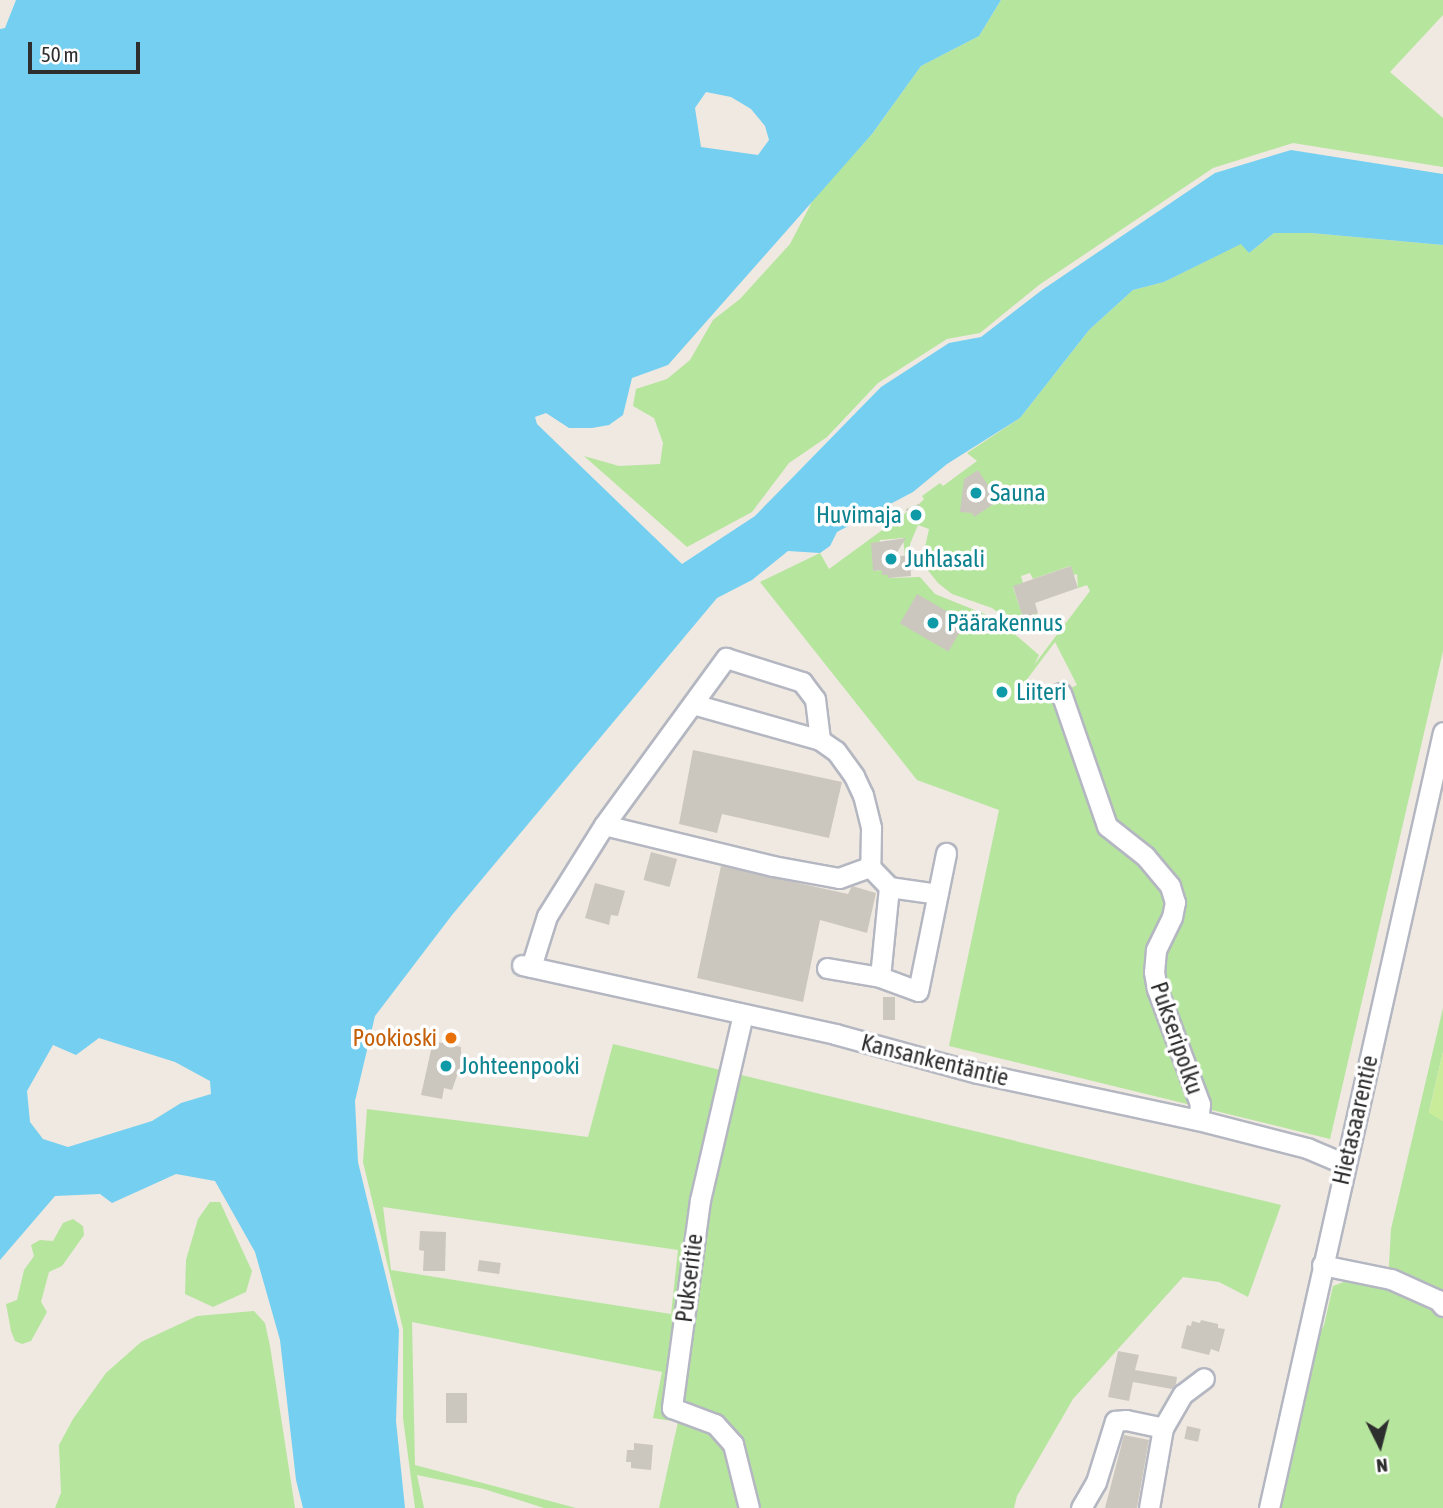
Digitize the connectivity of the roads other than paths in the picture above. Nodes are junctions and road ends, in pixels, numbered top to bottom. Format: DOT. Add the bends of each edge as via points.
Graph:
graph roads {
  1 [pos="1061,693"];
  2 [pos="693,704"];
  3 [pos="1443,732"];
  4 [pos="820,740"];
  5 [pos="604,825"];
  6 [pos="946,853"];
  7 [pos="870,867"];
  8 [pos="889,887"];
  9 [pos="938,894"];
  10 [pos="827,968"];
  11 [pos="880,977"];
  12 [pos="743,1014"];
  13 [pos="1198,1120"];
  14 [pos="1345,1164"];
  15 [pos="1322,1265"];
  16 [pos="1443,1306"];
  17 [pos="1204,1378"];
  18 [pos="1163,1428"];
  19 [pos="749,1508"];
  20 [pos="1081,1508"];
  21 [pos="1149,1508"];
  22 [pos="1269,1508"];
  1 -- 13 [label="street, Pukseripolku" via="1107,826 1145,856 1170,886 1175,902 1156,950 1154,972 1200,1104"];
  2 -- 4 [label="street"];
  2 -- 4 [label="street" via="726,658 802,682 815,699"];
  2 -- 5 [label="street"];
  3 -- 14 [label="street, Hietasaarentie"];
  4 -- 7 [label="street" via="836,751 863,795 870,828"];
  5 -- 7 [label="street" via="839,878"];
  5 -- 12 [label="street, Kansankentäntie" via="547,916 527,966"];
  6 -- 9 [label="street"];
  7 -- 8 [label="street"];
  8 -- 9 [label="street"];
  8 -- 11 [label="street"];
  9 -- 11 [label="street" via="918,991"];
  10 -- 11 [label="street"];
  12 -- 13 [label="street, Kansankentäntie" via="978,1073"];
  12 -- 19 [label="street, Pukseritie" via="700,1200 672,1408 715,1424 733,1444"];
  13 -- 14 [label="street, Kansankentäntie" via="1307,1148"];
  14 -- 15 [label="street, Hietasaarentie"];
  15 -- 16 [label="street" via="1391,1279"];
  15 -- 22 [label="street, Hietasaarentie"];
  17 -- 18 [label="street" via="1183,1394"];
  18 -- 20 [label="street" via="1115,1421 1096,1482"];
  18 -- 21 [label="street"];
}
